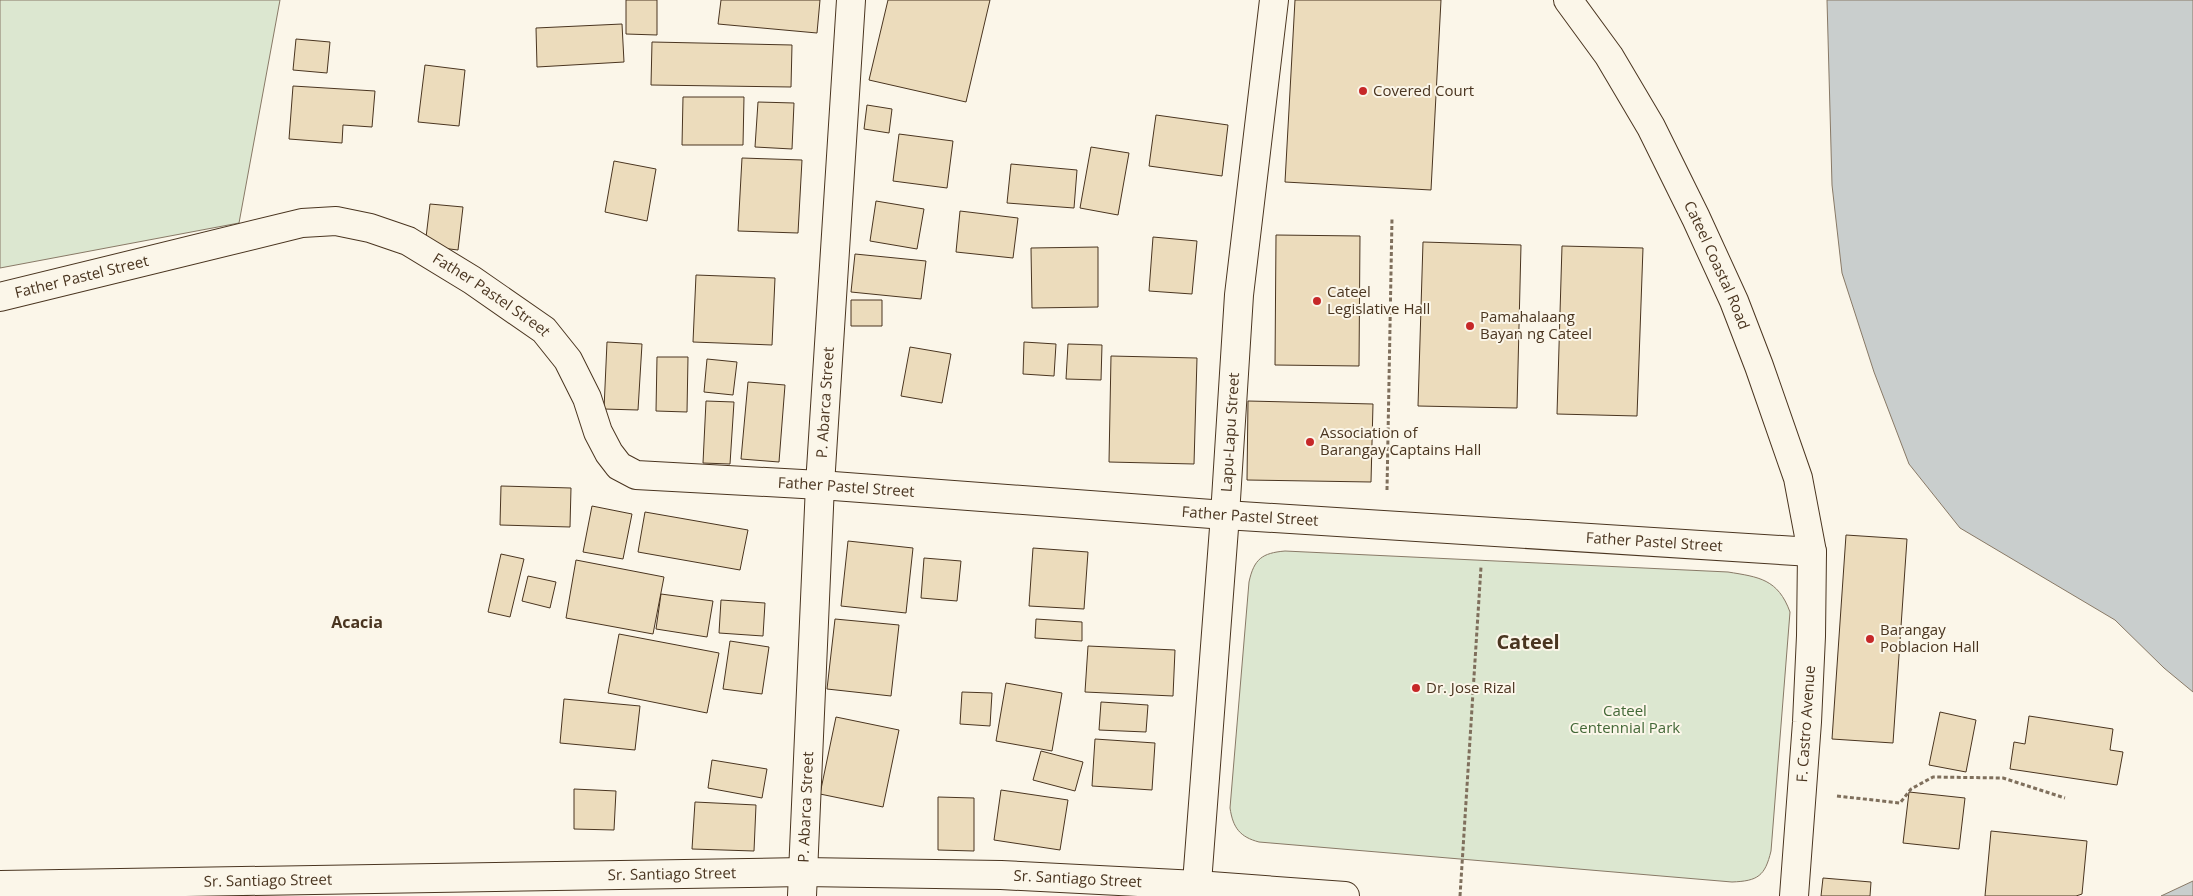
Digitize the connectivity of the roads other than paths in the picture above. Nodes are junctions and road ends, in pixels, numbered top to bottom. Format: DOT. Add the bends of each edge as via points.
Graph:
graph roads {
  1 [pos="851,0"];
  2 [pos="1274,0"];
  3 [pos="1568,0"];
  4 [pos="0,297"];
  5 [pos="820,485"];
  6 [pos="1225,515"];
  7 [pos="1812,552"];
  8 [pos="802,884"];
  9 [pos="0,885"];
  10 [pos="351,888"];
  11 [pos="1196,891"];
  12 [pos="1344,896"];
  13 [pos="1794,896"];
  1 -- 5 [label="street, P. Abarca Street"];
  2 -- 6 [label="street, Lapu-Lapu Street" via="1239,295"];
  3 -- 7 [label="street, Cateel Coastal Road" via="1609,56 1651,127 1734,301 1798,478"];
  4 -- 5 [label="street, Father Pastel Street" via="302,223 336,222 370,228 408,241 544,330 568,360 587,398 598,432 619,466 636,475 656,477"];
  5 -- 6 [label="street, Father Pastel Street"];
  5 -- 8 [label="street, P. Abarca Street"];
  6 -- 7 [label="street, Father Pastel Street"];
  6 -- 11 [label="street, Lapu-Lapu Street"];
  7 -- 13 [label="street, F. Castro Avenue" via="1811,636"];
  8 -- 10 [label="street, Sr. Santiago Street"];
  8 -- 11 [label="street, Sr. Santiago Street" via="1001,875"];
  9 -- 10 [label="street, Sr. Santiago Street"];
  11 -- 12 [label="street, Sr. Santiago Street"];
}
